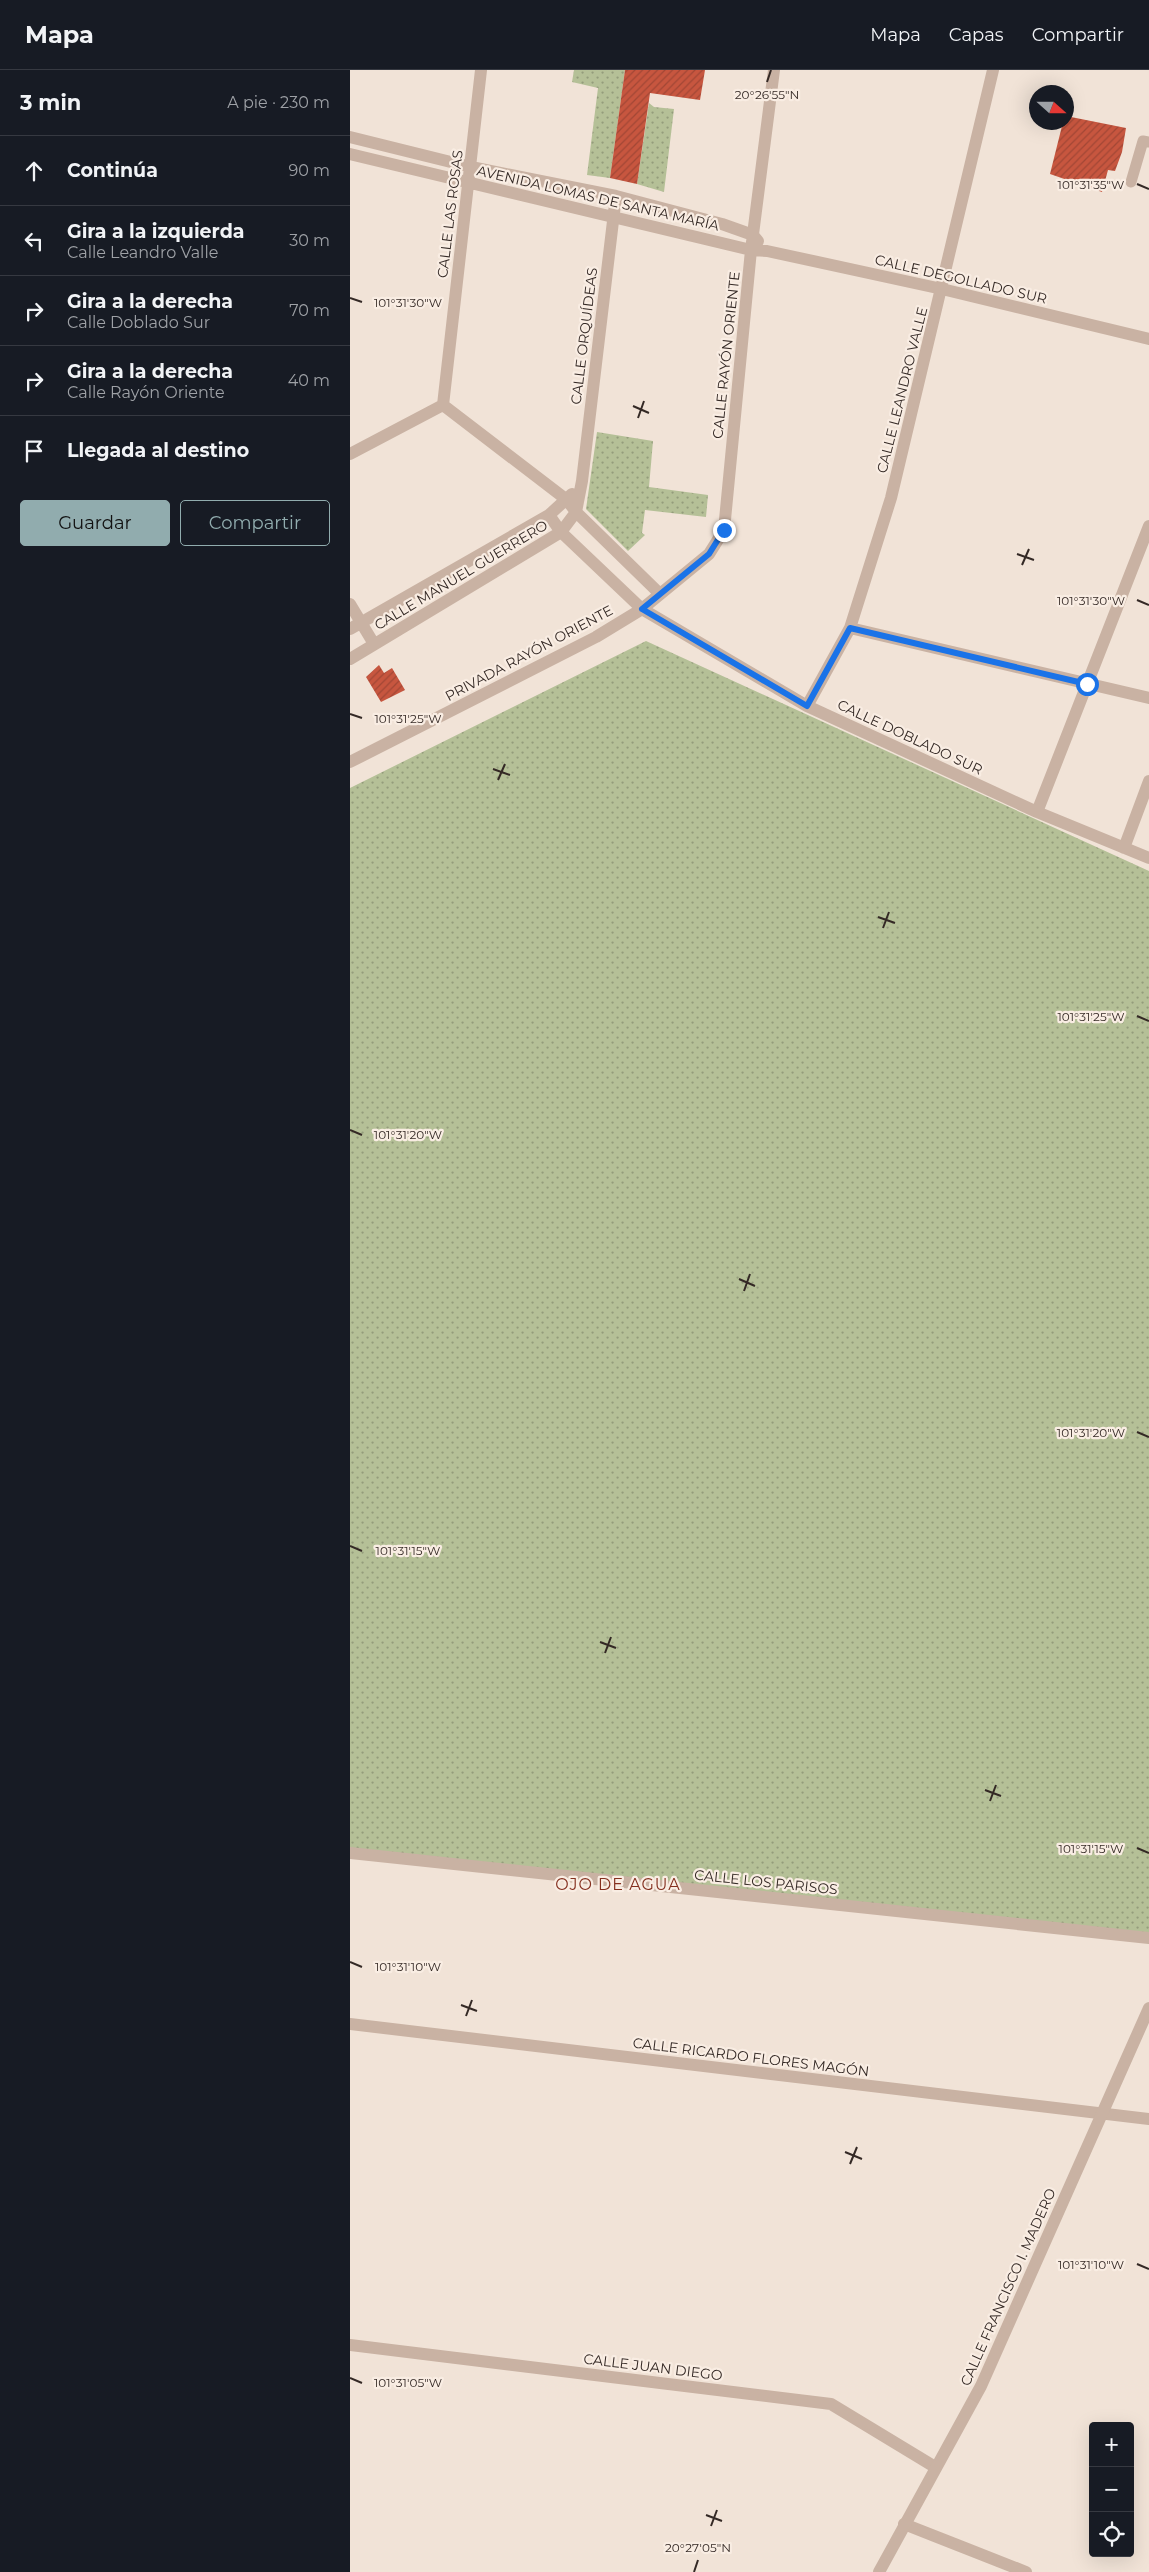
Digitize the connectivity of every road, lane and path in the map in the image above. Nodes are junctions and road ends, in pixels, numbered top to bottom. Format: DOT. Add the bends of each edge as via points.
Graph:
graph roads {
  1 [pos="481,70"];
  2 [pos="774,70"];
  3 [pos="993,70"];
  4 [pos="350,137"];
  5 [pos="1149,142"];
  6 [pos="350,154"];
  7 [pos="471,167"];
  8 [pos="1131,182"];
  9 [pos="469,184"];
  10 [pos="616,196"];
  11 [pos="614,216"];
  12 [pos="753,235"];
  13 [pos="751,250"];
  14 [pos="767,251"];
  15 [pos="942,289"];
  16 [pos="1149,339"];
  17 [pos="443,405"];
  18 [pos="350,454"];
  19 [pos="582,480"];
  20 [pos="567,500"];
  21 [pos="576,512"];
  22 [pos="549,515"];
  23 [pos="1149,526"];
  24 [pos="561,532"];
  25 [pos="660,594"];
  26 [pos="350,604"];
  27 [pos="642,609"];
  28 [pos="362,622"];
  29 [pos="850,628"];
  30 [pos="350,629"];
  31 [pos="374,644"];
  32 [pos="350,659"];
  33 [pos="1087,684"];
  34 [pos="1149,698"];
  35 [pos="807,706"];
  36 [pos="350,762"];
  37 [pos="1149,781"];
  38 [pos="1037,812"];
  39 [pos="1124,848"];
  40 [pos="1149,858"];
  41 [pos="350,1853"];
  42 [pos="1149,1938"];
  43 [pos="1149,2008"];
  44 [pos="350,2024"];
  45 [pos="1101,2114"];
  46 [pos="1149,2118"];
  47 [pos="350,2345"];
  48 [pos="935,2467"];
  49 [pos="904,2524"];
  50 [pos="879,2572"];
  51 [pos="1026,2572"];
  1 -- 7 [label="street, CALLE LAS ROSAS"];
  2 -- 12 [label="street, CALLE RAYÓN ORIENTE"];
  3 -- 15 [label="street, CALLE LEANDRO VALLE"];
  4 -- 7 [label="street, AVENIDA LOMAS DE SANTA MARÍA"];
  5 -- 8 [label="lane" via="1143,141"];
  6 -- 9 [label="street, AVENIDA LOMAS DE SANTA MARÍA"];
  7 -- 9 [label="street, CALLE LAS ROSAS"];
  7 -- 10 [label="street, AVENIDA LOMAS DE SANTA MARÍA"];
  9 -- 11 [label="street, AVENIDA LOMAS DE SANTA MARÍA"];
  9 -- 17 [label="street, CALLE LAS ROSAS"];
  10 -- 11 [label="street, CALLE ORQUÍDEAS"];
  10 -- 12 [label="street, AVENIDA LOMAS DE SANTA MARÍA"];
  11 -- 13 [label="street, AVENIDA LOMAS DE SANTA MARÍA"];
  11 -- 19 [label="street, CALLE ORQUÍDEAS"];
  12 -- 13 [label="street, CALLE RAYÓN ORIENTE"];
  12 -- 14 [label="street"];
  13 -- 14 [label="street, CALLE DEGOLLADO SUR"];
  13 -- 25 [label="street, CALLE RAYÓN ORIENTE" via="724,530 709,554"];
  14 -- 15 [label="street, CALLE DEGOLLADO SUR"];
  15 -- 16 [label="street, CALLE DEGOLLADO SUR"];
  15 -- 29 [label="street, CALLE LEANDRO VALLE" via="892,498"];
  17 -- 18 [label="street"];
  17 -- 20 [label="street"];
  19 -- 20 [label="street, CALLE ORQUÍDEAS"];
  19 -- 21 [label="street, CALLE ORQUÍDEAS"];
  20 -- 21 [label="street"];
  20 -- 22 [label="street, CALLE MANUEL GUERRERO"];
  21 -- 24 [label="street, CALLE MANUEL GUERRERO"];
  21 -- 25 [label="street"];
  22 -- 24 [label="street, CALLE MANUEL GUERRERO"];
  22 -- 28 [label="street, CALLE MANUEL GUERRERO"];
  23 -- 33 [label="street"];
  24 -- 27 [label="street, CALLE MANUEL GUERRERO"];
  24 -- 31 [label="street, CALLE MANUEL GUERRERO"];
  25 -- 27 [label="street, CALLE RAYÓN ORIENTE"];
  26 -- 28 [label="street"];
  27 -- 35 [label="street, CALLE DOBLADO SUR"];
  27 -- 36 [label="street, PRIVADA RAYÓN ORIENTE" via="596,637"];
  28 -- 30 [label="street, CALLE MANUEL GUERRERO"];
  28 -- 31 [label="street"];
  29 -- 33 [label="street"];
  29 -- 35 [label="street, CALLE LEANDRO VALLE"];
  31 -- 32 [label="street, CALLE MANUEL GUERRERO"];
  33 -- 34 [label="street"];
  33 -- 38 [label="street"];
  35 -- 38 [label="street, CALLE DOBLADO SUR"];
  37 -- 39 [label="street"];
  38 -- 39 [label="street, CALLE DOBLADO SUR"];
  39 -- 40 [label="street, CALLE DOBLADO SUR"];
  41 -- 42 [label="street, CALLE LOS PARISOS"];
  43 -- 45 [label="street, CALLE FRANCISCO I. MADERO"];
  44 -- 45 [label="street, CALLE RICARDO FLORES MAGÓN"];
  45 -- 46 [label="street, CALLE RICARDO FLORES MAGÓN"];
  45 -- 48 [label="street, CALLE FRANCISCO I. MADERO" via="981,2386"];
  47 -- 48 [label="street, CALLE JUAN DIEGO" via="831,2404"];
  48 -- 49 [label="street, CALLE FRANCISCO I. MADERO"];
  49 -- 50 [label="street, CALLE FRANCISCO I. MADERO"];
  49 -- 51 [label="street"];
}
